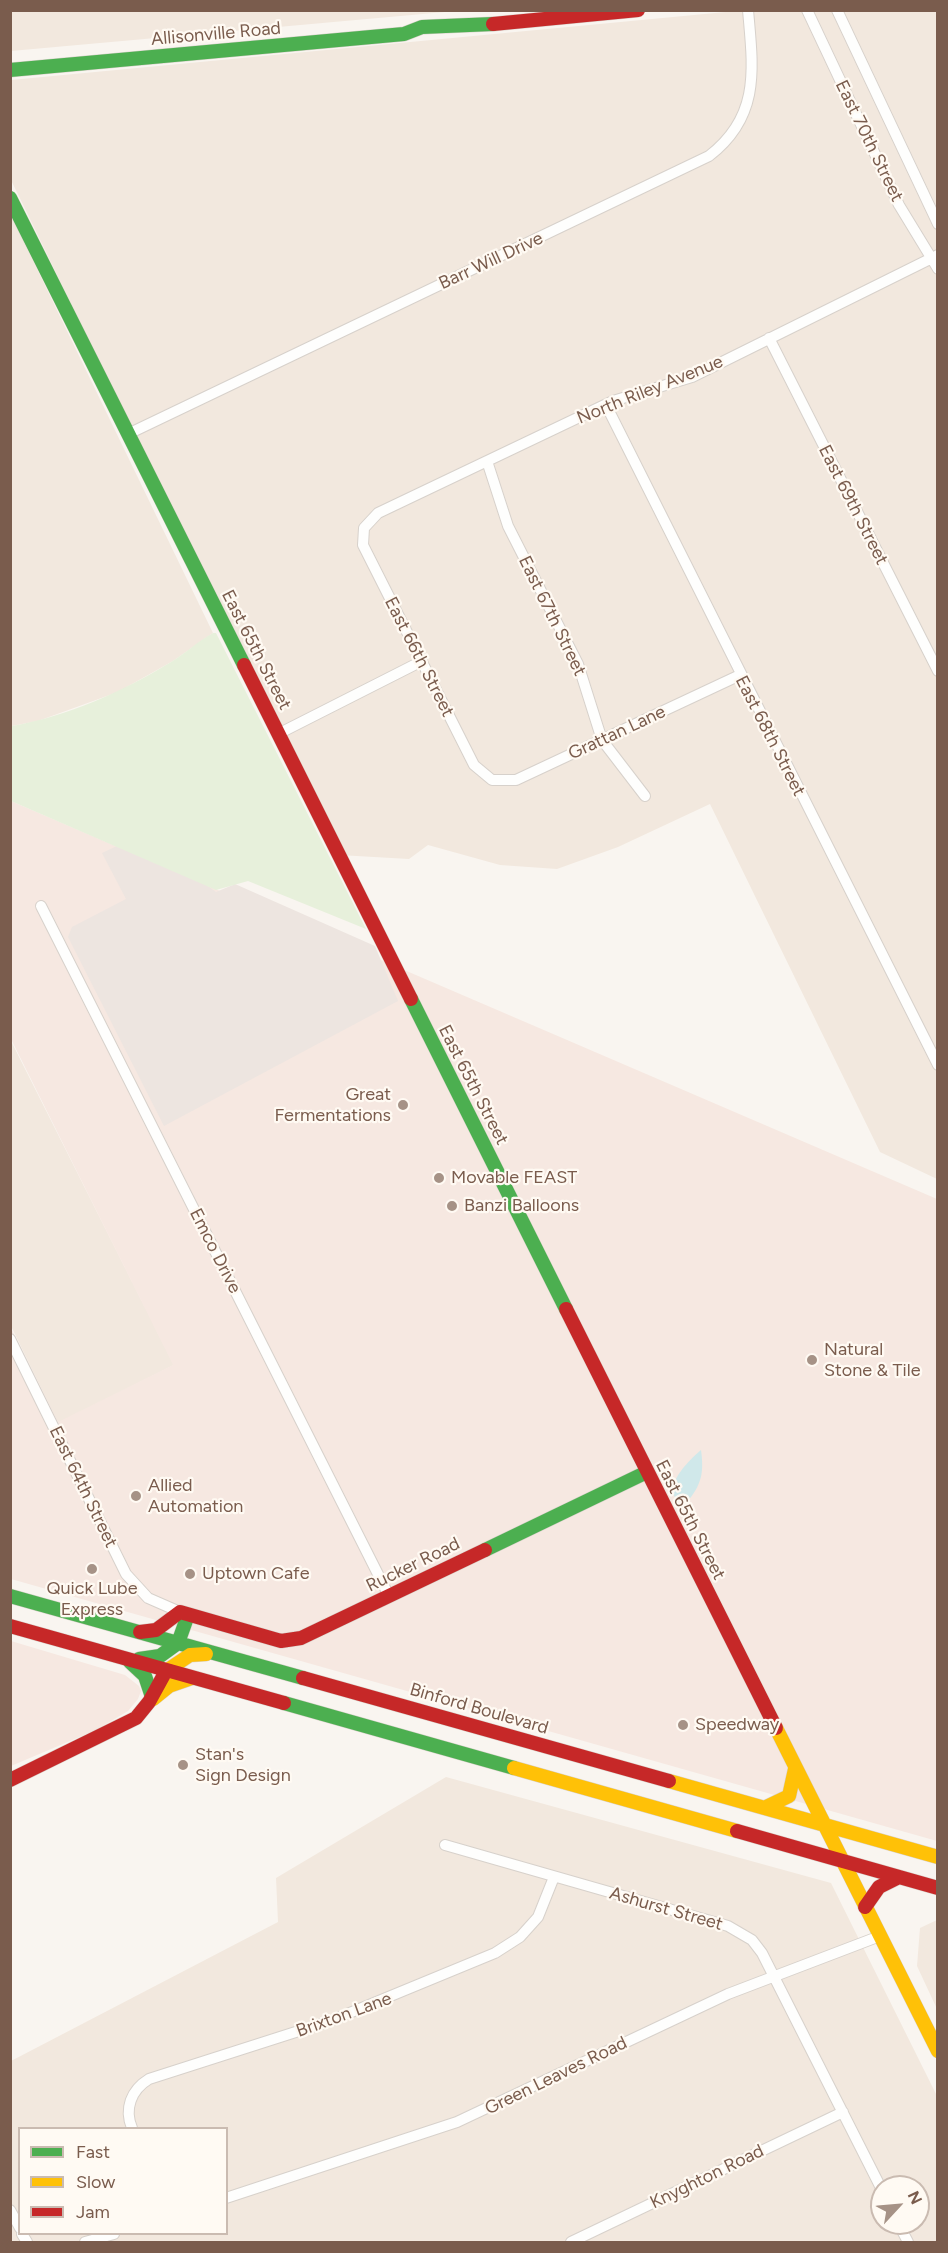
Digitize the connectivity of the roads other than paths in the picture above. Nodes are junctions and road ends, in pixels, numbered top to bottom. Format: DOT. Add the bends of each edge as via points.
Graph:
graph roads {
  1 [pos="638,10"];
  2 [pos="748,10"];
  3 [pos="807,10"];
  4 [pos="837,10"];
  5 [pos="10,70"];
  6 [pos="10,198"];
  7 [pos="938,224"];
  8 [pos="934,257"];
  9 [pos="938,269"];
  10 [pos="769,338"];
  11 [pos="606,405"];
  12 [pos="128,434"];
  13 [pos="487,461"];
  14 [pos="365,525"];
  15 [pos="422,662"];
  16 [pos="938,671"];
  17 [pos="740,675"];
  18 [pos="278,734"];
  19 [pos="602,740"];
  20 [pos="492,780"];
  21 [pos="645,796"];
  22 [pos="41,906"];
  23 [pos="938,1065"];
  24 [pos="10,1339"];
  25 [pos="647,1472"];
  26 [pos="10,1596"];
  27 [pos="389,1596"];
  28 [pos="184,1614"];
  29 [pos="10,1626"];
  30 [pos="140,1632"];
  31 [pos="178,1643"];
  32 [pos="213,1654"];
  33 [pos="127,1659"];
  34 [pos="166,1671"];
  35 [pos="192,1678"];
  36 [pos="151,1697"];
  37 [pos="795,1769"];
  38 [pos="10,1780"];
  39 [pos="764,1808"];
  40 [pos="822,1825"];
  41 [pos="445,1845"];
  42 [pos="938,1857"];
  43 [pos="842,1861"];
  44 [pos="554,1877"];
  45 [pos="899,1877"];
  46 [pos="938,1888"];
  47 [pos="865,1907"];
  48 [pos="880,1936"];
  49 [pos="774,1976"];
  50 [pos="938,2051"];
  51 [pos="843,2112"];
  52 [pos="132,2127"];
  53 [pos="874,2175"];
  54 [pos="228,2197"];
  55 [pos="10,2210"];
  56 [pos="18,2224"];
  57 [pos="110,2235"];
  58 [pos="85,2242"];
  59 [pos="571,2242"];
  1 -- 5 [label="street, Allisonville Road" via="524,22 422,27 404,34"];
  2 -- 12 [label="street, Barr Will Drive" via="753,62 751,94 739,123 709,156"];
  3 -- 8 [label="street, East 70th Street" via="899,205"];
  4 -- 7 [label="street, East 70th Street"];
  6 -- 12 [label="street, East 65th Street"];
  8 -- 9 [label="street, East 70th Street"];
  8 -- 10 [label="street, North Riley Avenue"];
  10 -- 11 [label="street, North Riley Avenue" via="692,376"];
  10 -- 16 [label="street, East 69th Street"];
  11 -- 13 [label="street, North Riley Avenue"];
  11 -- 17 [label="street, East 68th Street"];
  12 -- 18 [label="street, East 65th Street"];
  13 -- 14 [label="street, North Riley Avenue" via="378,513"];
  13 -- 19 [label="street, East 67th Street" via="508,526 578,664"];
  14 -- 15 [label="street, East 66th Street" via="363,545"];
  15 -- 18 [label="street"];
  15 -- 20 [label="street, East 66th Street" via="474,765"];
  17 -- 19 [label="street, Grattan Lane"];
  17 -- 23 [label="street, East 68th Street"];
  18 -- 25 [label="street, East 65th Street"];
  19 -- 20 [label="street, Grattan Lane" via="516,780"];
  19 -- 21 [label="street, East 67th Street"];
  22 -- 27 [label="street, Emco Drive"];
  24 -- 28 [label="street, East 64th Street" via="126,1574 148,1598"];
  25 -- 27 [label="street, Rucker Road"];
  25 -- 37 [label="street, East 65th Street"];
  26 -- 30 [label="street, Binford Boulevard"];
  27 -- 28 [label="street, Rucker Road" via="290,1641"];
  28 -- 30 [label="street" via="156,1630"];
  28 -- 31 [label="street"];
  29 -- 33 [label="street"];
  30 -- 31 [label="street, Binford Boulevard"];
  31 -- 32 [label="street, Binford Boulevard"];
  31 -- 33 [label="street" via="154,1659"];
  32 -- 34 [label="street" via="190,1655"];
  32 -- 39 [label="street, Binford Boulevard"];
  33 -- 34 [label="street"];
  33 -- 36 [label="street" via="145,1676"];
  34 -- 35 [label="street"];
  34 -- 36 [label="street"];
  35 -- 36 [label="street"];
  35 -- 43 [label="street"];
  36 -- 38 [label="street" via="143,1712 129,1723"];
  37 -- 39 [label="street" via="789,1796"];
  37 -- 40 [label="street, East 65th Street"];
  39 -- 40 [label="street, Binford Boulevard"];
  40 -- 42 [label="street, Binford Boulevard"];
  40 -- 43 [label="street, East 65th Street"];
  41 -- 44 [label="street, Ashurst Street"];
  43 -- 45 [label="street"];
  43 -- 47 [label="street, East 65th Street"];
  44 -- 49 [label="street, Ashurst Street" via="731,1927 754,1943"];
  44 -- 52 [label="street, Brixton Lane" via="538,1917 505,1947 357,2011 149,2079 130,2101"];
  45 -- 46 [label="street"];
  45 -- 47 [label="street" via="879,1887"];
  47 -- 48 [label="street, East 65th Street"];
  48 -- 49 [label="street, Green Leaves Road"];
  48 -- 50 [label="street, East 65th Street"];
  49 -- 51 [label="street, Ashurst Street"];
  49 -- 54 [label="street, Green Leaves Road" via="682,2015 472,2116"];
  51 -- 53 [label="street, Ashurst Street"];
  51 -- 59 [label="street, Knyghton Road"];
  55 -- 56 [label="street"];
  57 -- 58 [label="street"];
}
